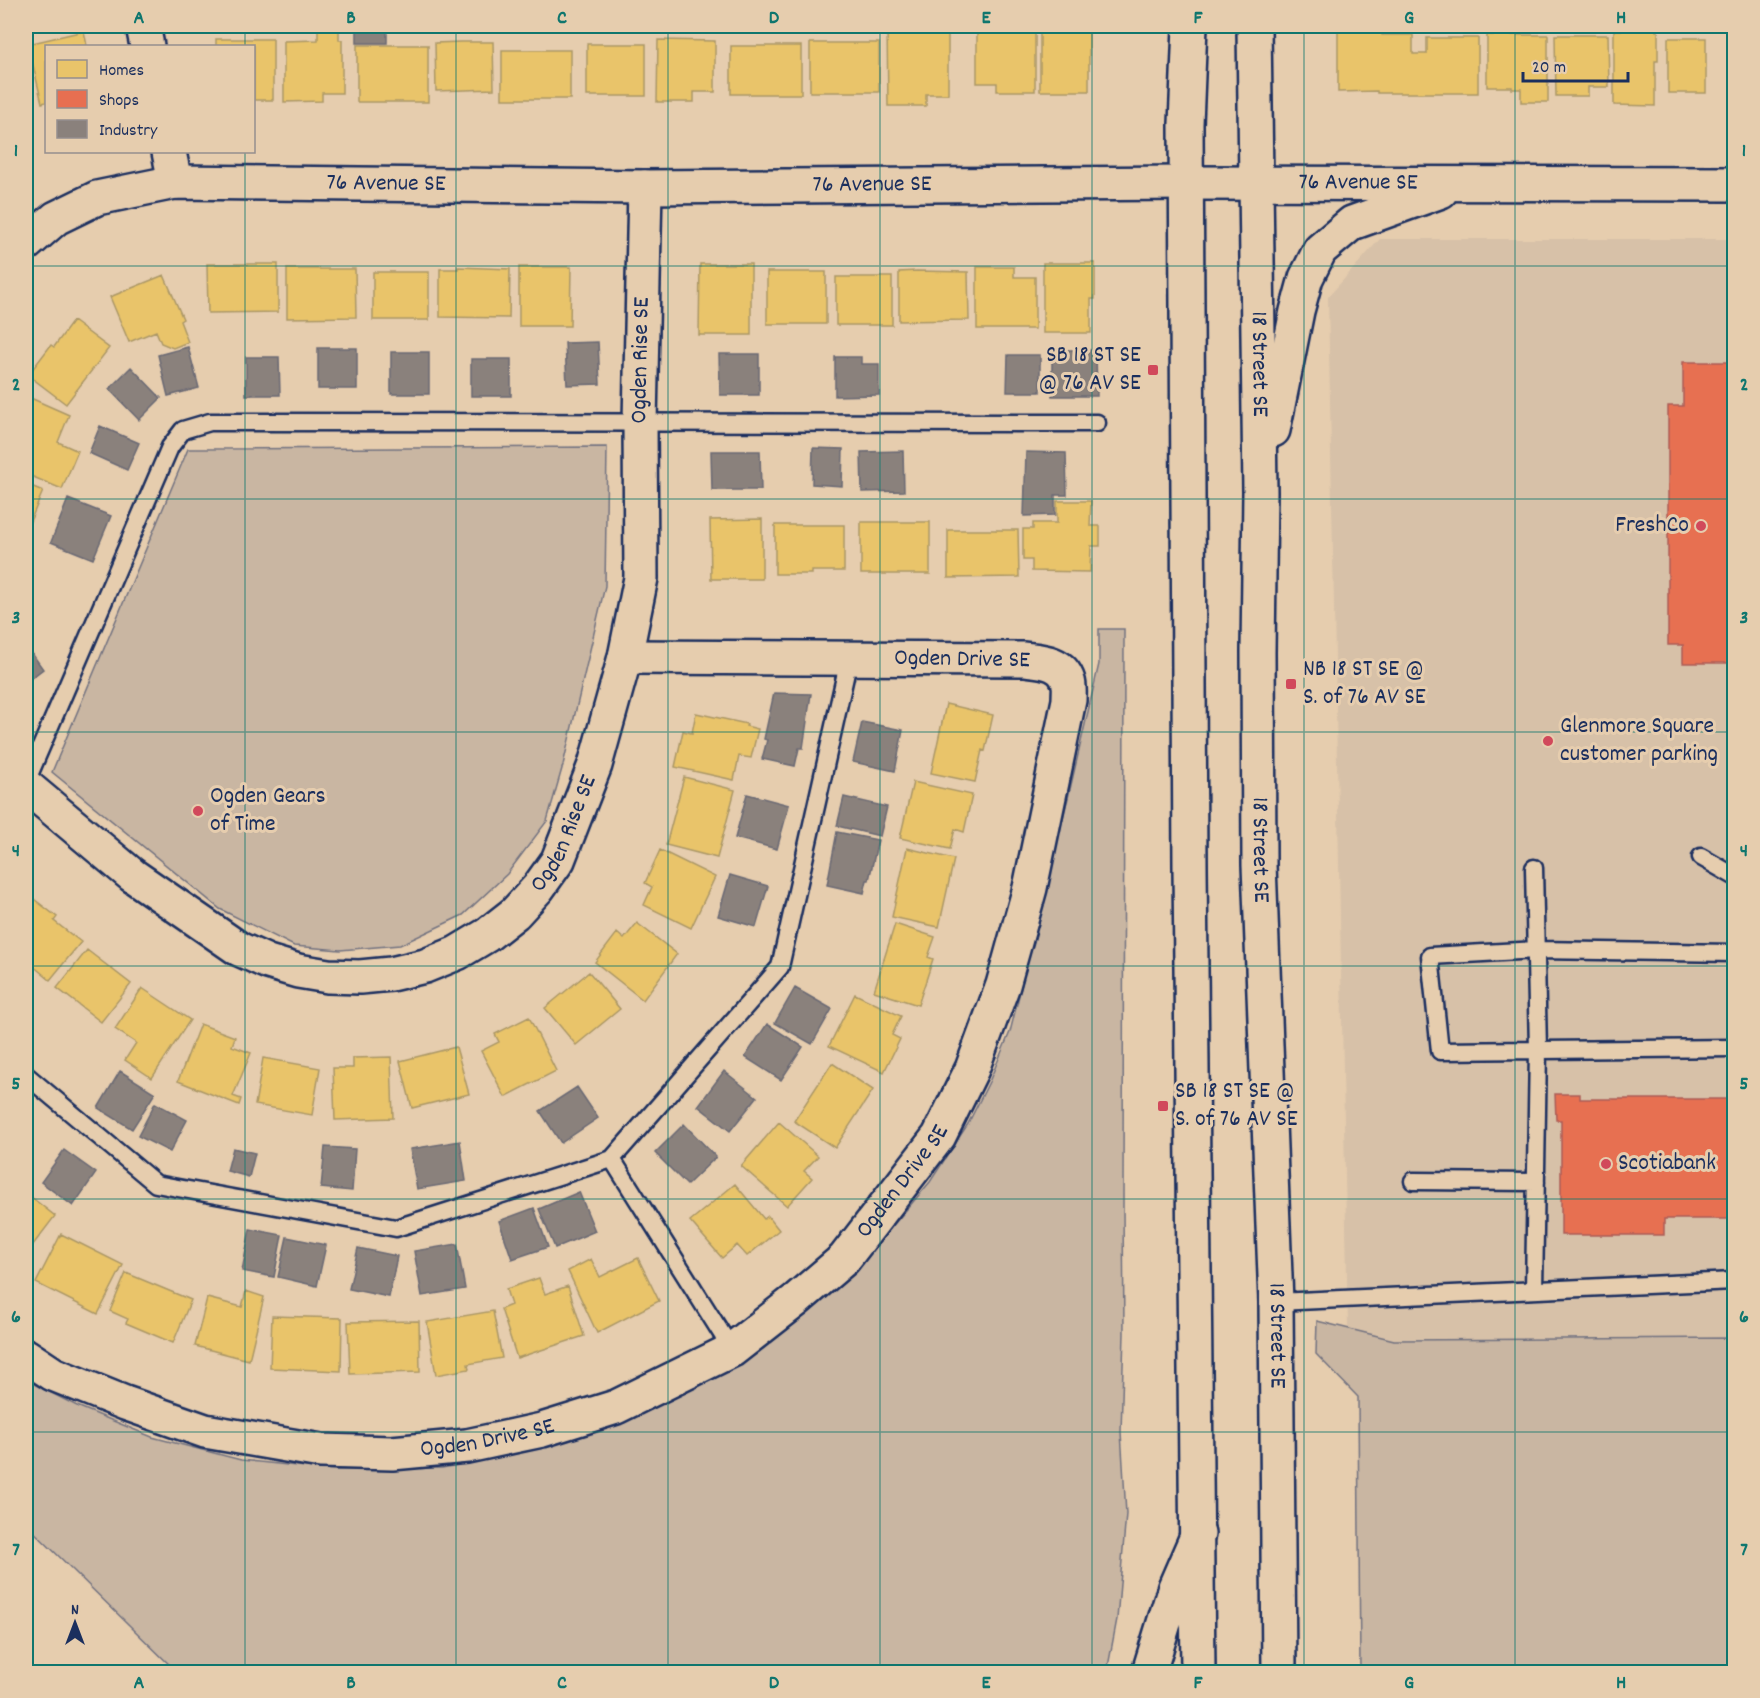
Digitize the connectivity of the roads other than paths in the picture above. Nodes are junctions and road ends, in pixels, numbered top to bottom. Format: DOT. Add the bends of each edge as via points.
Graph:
graph roads {
  1 [pos="143,26"];
  2 [pos="1190,26"];
  3 [pos="1254,26"];
  4 [pos="147,45"];
  5 [pos="172,167"];
  6 [pos="1187,183"];
  7 [pos="1256,183"];
  8 [pos="1462,183"];
  9 [pos="1734,184"];
  10 [pos="645,187"];
  11 [pos="26,244"];
  12 [pos="640,422"];
  13 [pos="1097,423"];
  14 [pos="1260,492"];
  15 [pos="625,657"];
  16 [pos="849,659"];
  17 [pos="26,782"];
  18 [pos="26,786"];
  19 [pos="1701,857"];
  20 [pos="1534,868"];
  21 [pos="1734,876"];
  22 [pos="1536,950"];
  23 [pos="1734,953"];
  24 [pos="1734,1048"];
  25 [pos="1538,1050"];
  26 [pos="26,1075"];
  27 [pos="612,1159"];
  28 [pos="1413,1181"];
  29 [pos="1536,1182"];
  30 [pos="1734,1281"];
  31 [pos="1534,1290"];
  32 [pos="1276,1302"];
  33 [pos="732,1350"];
  34 [pos="26,1356"];
  35 [pos="1198,1534"];
  36 [pos="1149,1672"];
  37 [pos="1198,1672"];
  38 [pos="1279,1672"];
  1 -- 4 [label="main road"];
  2 -- 6 [label="main road"];
  3 -- 7 [label="main road, 18 Street SE"];
  5 -- 10 [label="main road, 76 Avenue SE"];
  5 -- 11 [label="main road, 76 Avenue SE" via="56,218"];
  6 -- 7 [label="main road, 76 Avenue SE"];
  6 -- 10 [label="main road, 76 Avenue SE"];
  6 -- 35 [label="main road"];
  7 -- 8 [label="main road, 76 Avenue SE"];
  7 -- 14 [label="main road, 18 Street SE"];
  8 -- 9 [label="main road, 76 Avenue SE"];
  8 -- 14 [label="main road" via="1352,224 1320,250 1306,278 1297,311"];
  10 -- 12 [label="main road, Ogden Rise SE"];
  12 -- 13 [label="lane"];
  12 -- 15 [label="main road, Ogden Rise SE" via="641,578"];
  12 -- 17 [label="lane" via="210,422 183,430 170,447"];
  14 -- 32 [label="main road, 18 Street SE" via="1260,898"];
  15 -- 16 [label="main road, Ogden Drive SE"];
  15 -- 18 [label="main road, Ogden Rise SE" via="595,765 558,860 538,888 487,935 457,953 391,974 328,976 268,962 239,949 132,875"];
  16 -- 27 [label="lane" via="780,967"];
  16 -- 33 [label="main road, Ogden Drive SE" via="1049,662 1062,670 1068,681 1069,700 1030,888 1003,985 972,1069 939,1136 844,1259"];
  19 -- 21 [label="lane"];
  20 -- 22 [label="lane"];
  22 -- 23 [label="lane"];
  22 -- 25 [label="lane"];
  22 -- 25 [label="lane" via="1430,956 1440,1051"];
  24 -- 25 [label="lane"];
  25 -- 29 [label="lane"];
  26 -- 27 [label="lane" via="156,1184 396,1228"];
  27 -- 33 [label="lane"];
  28 -- 29 [label="lane"];
  29 -- 31 [label="lane"];
  30 -- 31 [label="lane"];
  31 -- 32 [label="lane"];
  32 -- 38 [label="main road, 18 Street SE"];
  33 -- 34 [label="main road, Ogden Drive SE" via="616,1407 542,1430 468,1446 392,1453 321,1451 205,1431 53,1374"];
  35 -- 36 [label="main road"];
  35 -- 37 [label="main road"];
}
